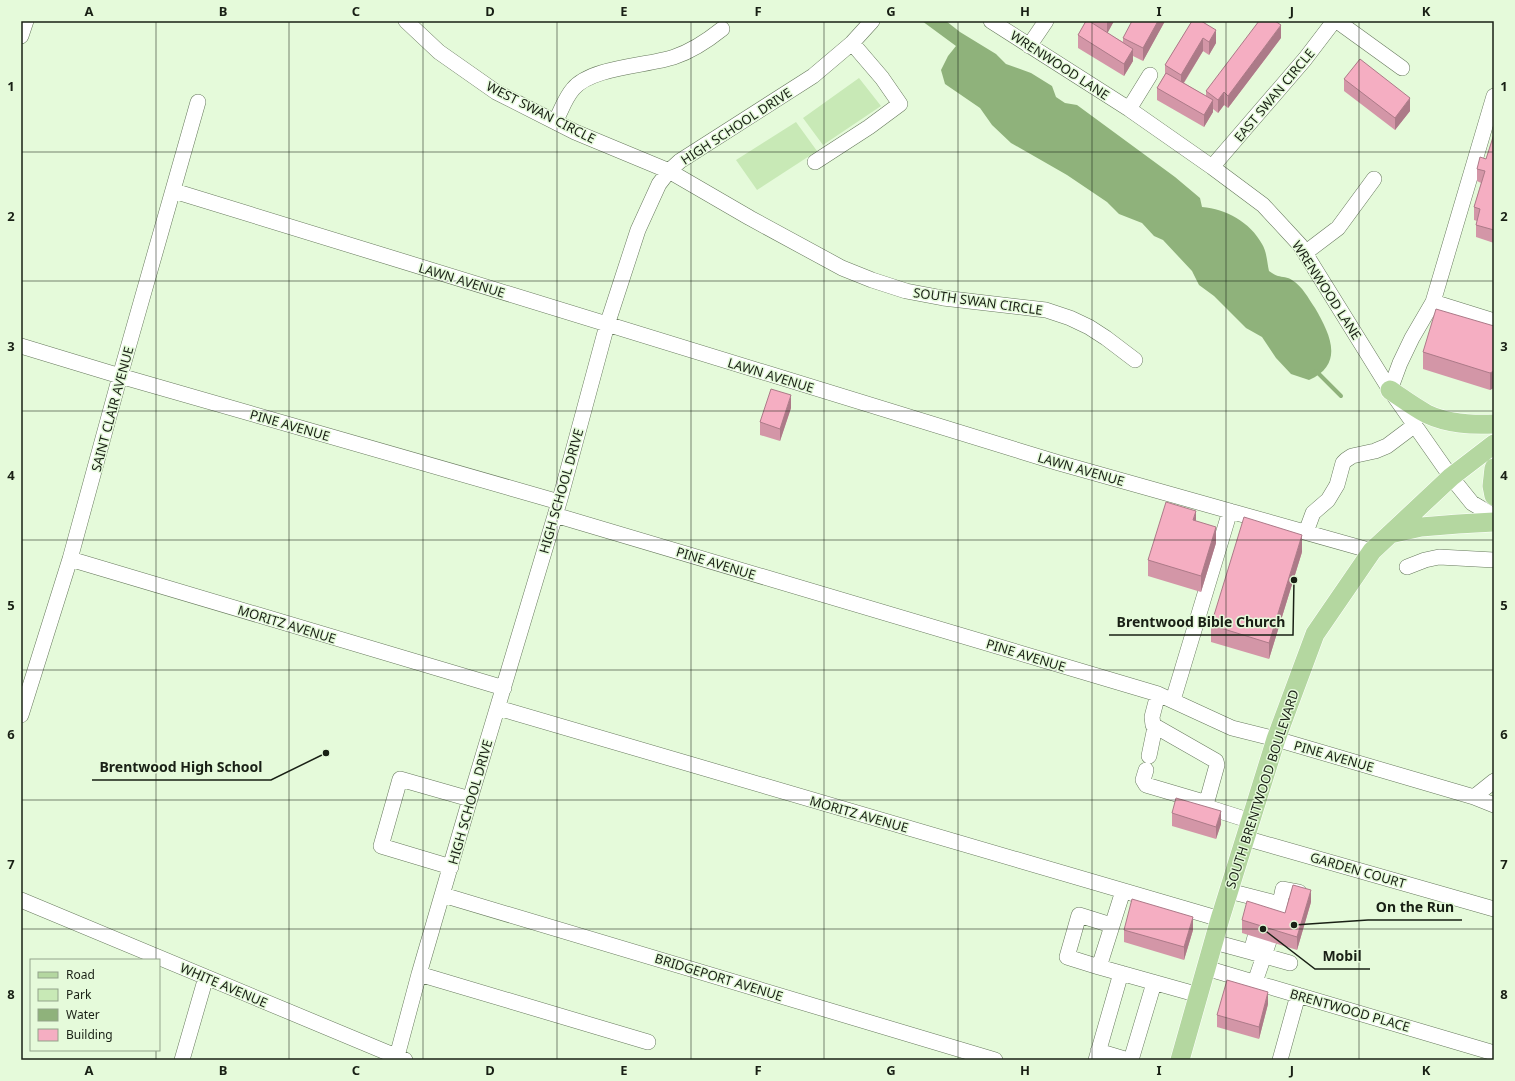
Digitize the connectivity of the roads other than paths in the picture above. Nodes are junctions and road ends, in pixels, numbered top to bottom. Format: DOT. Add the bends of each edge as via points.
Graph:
graph roads {
  1 [pos="26,21"];
  2 [pos="406,21"];
  3 [pos="872,21"];
  4 [pos="991,21"];
  5 [pos="1046,21"];
  6 [pos="1335,21"];
  7 [pos="722,29"];
  8 [pos="21,36"];
  9 [pos="852,43"];
  10 [pos="1029,46"];
  11 [pos="1402,68"];
  12 [pos="1150,75"];
  13 [pos="1494,96"];
  14 [pos="198,102"];
  15 [pos="1128,109"];
  16 [pos="555,122"];
  17 [pos="815,162"];
  18 [pos="1212,167"];
  19 [pos="669,172"];
  20 [pos="1374,179"];
  21 [pos="174,191"];
  22 [pos="1305,253"];
  23 [pos="1433,302"];
  24 [pos="1494,321"];
  25 [pos="607,325"];
  26 [pos="21,346"];
  27 [pos="1135,360"];
  28 [pos="120,376"];
  29 [pos="1390,390"];
  30 [pos="1494,424"];
  31 [pos="1415,425"];
  32 [pos="1494,444"];
  33 [pos="1494,468"];
  34 [pos="1451,477"];
  35 [pos="1494,496"];
  36 [pos="557,509"];
  37 [pos="1230,511"];
  38 [pos="1494,516"];
  39 [pos="1494,522"];
  40 [pos="1306,532"];
  41 [pos="1389,534"];
  42 [pos="1372,551"];
  43 [pos="70,559"];
  44 [pos="1494,560"];
  45 [pos="1407,567"];
  46 [pos="504,688"];
  47 [pos="1158,694"];
  48 [pos="1173,700"];
  49 [pos="498,708"];
  50 [pos="21,715"];
  51 [pos="1156,728"];
  52 [pos="1276,738"];
  53 [pos="1494,781"];
  54 [pos="1474,797"];
  55 [pos="470,799"];
  56 [pos="1207,803"];
  57 [pos="1494,805"];
  58 [pos="1248,830"];
  59 [pos="451,867"];
  60 [pos="1123,891"];
  61 [pos="1229,892"];
  62 [pos="1299,892"];
  63 [pos="443,895"];
  64 [pos="21,900"];
  65 [pos="1263,905"];
  66 [pos="1494,909"];
  67 [pos="1220,919"];
  68 [pos="1276,922"];
  69 [pos="1111,925"];
  70 [pos="1214,942"];
  71 [pos="1252,953"];
  72 [pos="1290,964"];
  73 [pos="1099,967"];
  74 [pos="1206,968"];
  75 [pos="1121,973"];
  76 [pos="419,974"];
  77 [pos="206,977"];
  78 [pos="1255,982"];
  79 [pos="1154,983"];
  80 [pos="1199,995"];
  81 [pos="1298,995"];
  82 [pos="648,1042"];
  83 [pos="1494,1053"];
  84 [pos="1097,1056"];
  85 [pos="400,1059"];
  86 [pos="182,1060"];
  87 [pos="995,1060"];
  88 [pos="1130,1060"];
  89 [pos="1180,1060"];
  90 [pos="1280,1060"];
  1 -- 8 [label="street"];
  2 -- 16 [label="street, WEST SWAN CIRCLE" via="439,52 496,92"];
  3 -- 9 [label="street, HIGH SCHOOL DRIVE"];
  4 -- 10 [label="street, WRENWOOD LANE"];
  5 -- 10 [label="street"];
  6 -- 11 [label="street"];
  6 -- 18 [label="street, EAST SWAN CIRCLE"];
  7 -- 16 [label="street" via="693,49 675,57 600,73 588,78 574,88"];
  9 -- 17 [label="street" via="900,104 869,128"];
  9 -- 19 [label="street, HIGH SCHOOL DRIVE" via="813,76 680,161"];
  10 -- 15 [label="street, WRENWOOD LANE"];
  12 -- 15 [label="street"];
  13 -- 23 [label="street"];
  14 -- 21 [label="street, SAINT CLAIR AVENUE"];
  15 -- 18 [label="street, WRENWOOD LANE"];
  16 -- 19 [label="street, WEST SWAN CIRCLE"];
  18 -- 22 [label="street, WRENWOOD LANE" via="1263,205"];
  19 -- 25 [label="street, HIGH SCHOOL DRIVE" via="659,184 638,230"];
  19 -- 27 [label="street, SOUTH SWAN CIRCLE" via="842,268 906,291 1046,310 1089,327"];
  20 -- 22 [label="street" via="1338,228"];
  21 -- 25 [label="street, LAWN AVENUE"];
  21 -- 28 [label="street, SAINT CLAIR AVENUE"];
  22 -- 29 [label="street, WRENWOOD LANE"];
  23 -- 24 [label="street"];
  23 -- 29 [label="street" via="1412,338"];
  25 -- 36 [label="street, HIGH SCHOOL DRIVE"];
  25 -- 37 [label="street, LAWN AVENUE" via="1059,463"];
  26 -- 28 [label="street, PINE AVENUE"];
  28 -- 36 [label="street, PINE AVENUE"];
  28 -- 43 [label="street, SAINT CLAIR AVENUE"];
  29 -- 30 [label="main road" via="1440,419 1469,424"];
  29 -- 31 [label="street, WRENWOOD LANE"];
  31 -- 34 [label="street, WRENWOOD LANE"];
  31 -- 40 [label="street" via="1387,446 1346,460 1334,490 1328,500 1313,513"];
  32 -- 34 [label="main road, SOUTH BRENTWOOD BOULEVARD"];
  33 -- 35 [label="main road"];
  34 -- 38 [label="street, WRENWOOD LANE" via="1472,503"];
  34 -- 41 [label="main road, SOUTH BRENTWOOD BOULEVARD"];
  36 -- 46 [label="street, HIGH SCHOOL DRIVE"];
  36 -- 47 [label="street, PINE AVENUE"];
  37 -- 40 [label="street, LAWN AVENUE"];
  37 -- 48 [label="street"];
  39 -- 41 [label="main road" via="1420,528"];
  40 -- 42 [label="street, LAWN AVENUE"];
  41 -- 42 [label="main road, SOUTH BRENTWOOD BOULEVARD"];
  42 -- 52 [label="main road, SOUTH BRENTWOOD BOULEVARD" via="1315,634"];
  43 -- 46 [label="street, MORITZ AVENUE"];
  43 -- 50 [label="street, SAINT CLAIR AVENUE"];
  44 -- 45 [label="street" via="1439,557"];
  46 -- 49 [label="street, HIGH SCHOOL DRIVE"];
  47 -- 48 [label="street, PINE AVENUE"];
  47 -- 51 [label="street" via="1152,717"];
  48 -- 52 [label="street, PINE AVENUE" via="1232,728"];
  49 -- 55 [label="street, HIGH SCHOOL DRIVE"];
  49 -- 60 [label="street, MORITZ AVENUE"];
  51 -- 56 [label="street" via="1216,761"];
  51 -- 56 [label="street, GARDEN COURT" via="1143,780 1146,785"];
  52 -- 54 [label="street, PINE AVENUE"];
  52 -- 58 [label="main road, SOUTH BRENTWOOD BOULEVARD"];
  53 -- 54 [label="street"];
  54 -- 57 [label="street, PINE AVENUE"];
  55 -- 59 [label="street, HIGH SCHOOL DRIVE"];
  55 -- 59 [label="street" via="400,779 381,846"];
  56 -- 58 [label="street, GARDEN COURT" via="1210,809"];
  58 -- 61 [label="main road, SOUTH BRENTWOOD BOULEVARD"];
  58 -- 66 [label="street, GARDEN COURT"];
  59 -- 63 [label="street, HIGH SCHOOL DRIVE"];
  60 -- 67 [label="street, MORITZ AVENUE"];
  60 -- 69 [label="street"];
  61 -- 65 [label="street"];
  61 -- 67 [label="main road, SOUTH BRENTWOOD BOULEVARD"];
  62 -- 65 [label="street" via="1283,889"];
  63 -- 76 [label="street, HIGH SCHOOL DRIVE"];
  63 -- 87 [label="street, BRIDGEPORT AVENUE"];
  64 -- 77 [label="street, WHITE AVENUE"];
  65 -- 68 [label="street"];
  67 -- 70 [label="main road, SOUTH BRENTWOOD BOULEVARD"];
  69 -- 73 [label="street"];
  69 -- 73 [label="street" via="1079,916 1067,957"];
  70 -- 71 [label="street"];
  70 -- 74 [label="main road, SOUTH BRENTWOOD BOULEVARD"];
  71 -- 71 [label="street" via="1256,937"];
  71 -- 72 [label="street"];
  71 -- 78 [label="street"];
  73 -- 75 [label="street"];
  74 -- 78 [label="street, BRENTWOOD PLACE"];
  74 -- 80 [label="main road, SOUTH BRENTWOOD BOULEVARD"];
  75 -- 79 [label="street"];
  75 -- 84 [label="street"];
  76 -- 82 [label="street"];
  76 -- 85 [label="street, HIGH SCHOOL DRIVE"];
  77 -- 85 [label="street, WHITE AVENUE"];
  77 -- 86 [label="street"];
  78 -- 81 [label="street, BRENTWOOD PLACE"];
  79 -- 80 [label="street"];
  79 -- 88 [label="street"];
  80 -- 89 [label="main road, SOUTH BRENTWOOD BOULEVARD"];
  81 -- 83 [label="street, BRENTWOOD PLACE"];
  81 -- 90 [label="street"];
  84 -- 88 [label="street"];
}
